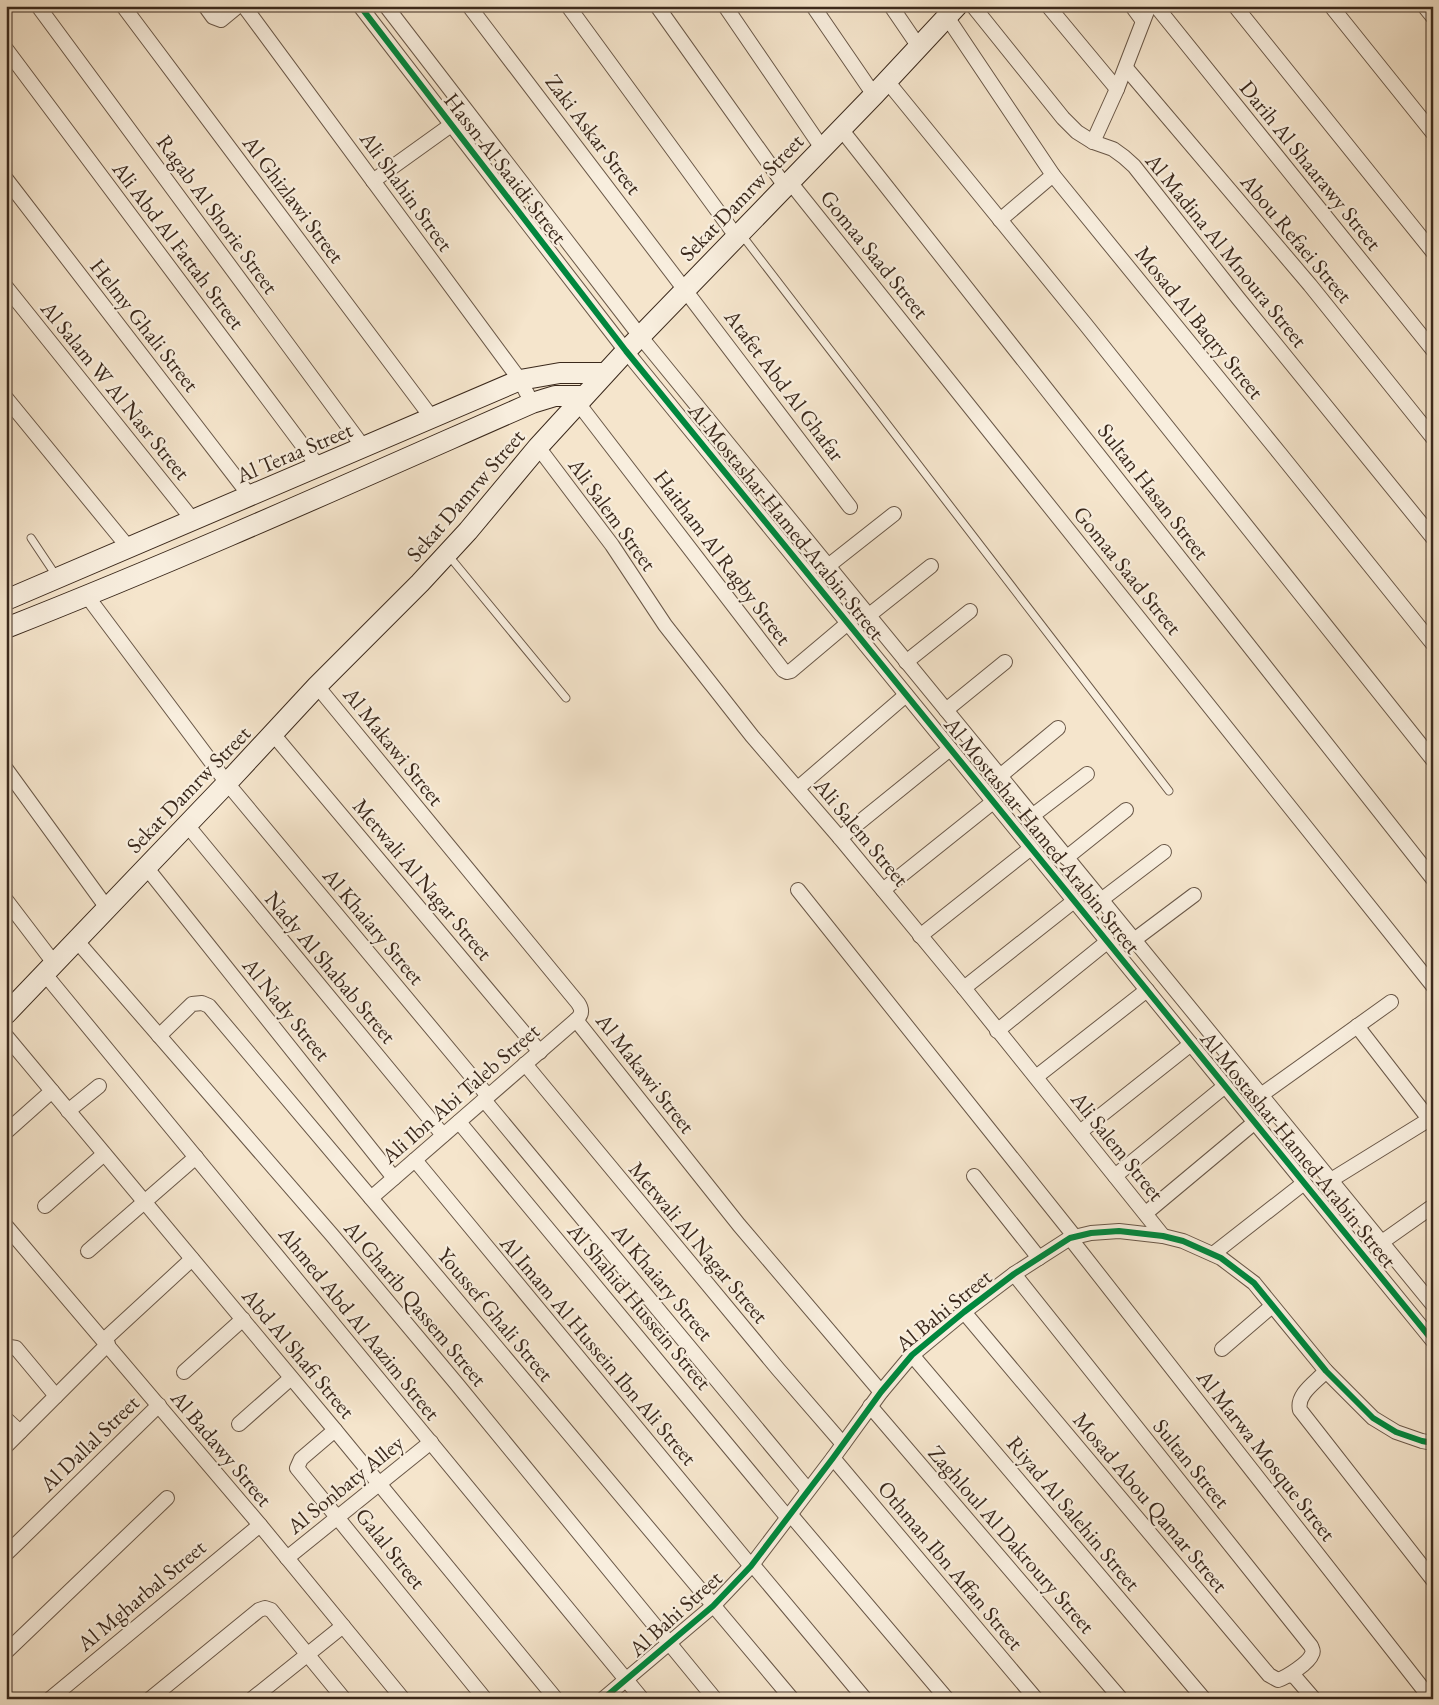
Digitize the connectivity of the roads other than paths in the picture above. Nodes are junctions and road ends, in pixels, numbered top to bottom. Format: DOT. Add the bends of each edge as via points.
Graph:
graph roads {
  1 [pos="38,6"];
  2 [pos="123,6"];
  3 [pos="204,6"];
  4 [pos="238,6"];
  5 [pos="244,6"];
  6 [pos="360,6"];
  7 [pos="386,6"];
  8 [pos="469,6"];
  9 [pos="568,6"];
  10 [pos="656,6"];
  11 [pos="725,6"];
  12 [pos="813,6"];
  13 [pos="891,6"];
  14 [pos="974,6"];
  15 [pos="1048,6"];
  16 [pos="1132,6"];
  17 [pos="1149,6"];
  18 [pos="1156,6"];
  19 [pos="1235,6"];
  20 [pos="1331,6"];
  21 [pos="1424,6"];
  22 [pos="952,12"];
  23 [pos="1433,17"];
  24 [pos="1144,21"];
  25 [pos="919,47"];
  26 [pos="6,49"];
  27 [pos="1126,68"];
  28 [pos="880,88"];
  29 [pos="1117,89"];
  30 [pos="451,125"];
  31 [pos="841,129"];
  32 [pos="1433,133"];
  33 [pos="483,135"];
  34 [pos="1093,142"];
  35 [pos="467,146"];
  36 [pos="822,148"];
  37 [pos="1053,175"];
  38 [pos="6,179"];
  39 [pos="373,181"];
  40 [pos="787,184"];
  41 [pos="1000,220"];
  42 [pos="738,235"];
  43 [pos="1433,252"];
  44 [pos="6,287"];
  45 [pos="685,288"];
  46 [pos="640,336"];
  47 [pos="1433,350"];
  48 [pos="626,351"];
  49 [pos="605,373"];
  50 [pos="520,380"];
  51 [pos="6,398"];
  52 [pos="581,399"];
  53 [pos="532,403"];
  54 [pos="432,418"];
  55 [pos="1433,438"];
  56 [pos="538,447"];
  57 [pos="364,448"];
  58 [pos="318,466"];
  59 [pos="250,496"];
  60 [pos="850,507"];
  61 [pos="894,514"];
  62 [pos="193,520"];
  63 [pos="31,538"];
  64 [pos="1433,538"];
  65 [pos="128,548"];
  66 [pos="447,554"];
  67 [pos="828,566"];
  68 [pos="931,566"];
  69 [pos="58,578"];
  70 [pos="87,596"];
  71 [pos="6,600"];
  72 [pos="970,611"];
  73 [pos="868,616"];
  74 [pos="848,623"];
  75 [pos="6,628"];
  76 [pos="1433,644"];
  77 [pos="906,662"];
  78 [pos="1004,662"];
  79 [pos="317,686"];
  80 [pos="906,695"];
  81 [pos="566,698"];
  82 [pos="946,710"];
  83 [pos="1058,728"];
  84 [pos="273,734"];
  85 [pos="950,748"];
  86 [pos="1433,760"];
  87 [pos="6,769"];
  88 [pos="1087,774"];
  89 [pos="1000,776"];
  90 [pos="227,783"];
  91 [pos="798,788"];
  92 [pos="1169,791"];
  93 [pos="993,802"];
  94 [pos="1126,810"];
  95 [pos="1032,816"];
  96 [pos="186,825"];
  97 [pos="840,838"];
  98 [pos="1031,848"];
  99 [pos="1164,852"];
  100 [pos="1066,858"];
  101 [pos="146,867"];
  102 [pos="1433,879"];
  103 [pos="798,890"];
  104 [pos="883,890"];
  105 [pos="1194,895"];
  106 [pos="6,900"];
  107 [pos="1101,900"];
  108 [pos="1074,901"];
  109 [pos="106,908"];
  110 [pos="920,936"];
  111 [pos="76,940"];
  112 [pos="1134,940"];
  113 [pos="1107,942"];
  114 [pos="49,968"];
  115 [pos="1433,986"];
  116 [pos="964,988"];
  117 [pos="1147,990"];
  118 [pos="1391,1002"];
  119 [pos="6,1014"];
  120 [pos="576,1020"];
  121 [pos="1357,1026"];
  122 [pos="997,1030"];
  123 [pos="6,1036"];
  124 [pos="159,1036"];
  125 [pos="1191,1044"];
  126 [pos="540,1052"];
  127 [pos="525,1064"];
  128 [pos="1036,1077"];
  129 [pos="99,1086"];
  130 [pos="1225,1086"];
  131 [pos="52,1091"];
  132 [pos="1261,1095"];
  133 [pos="486,1098"];
  134 [pos="68,1110"];
  135 [pos="1431,1118"];
  136 [pos="459,1122"];
  137 [pos="1255,1122"];
  138 [pos="6,1132"];
  139 [pos="1080,1132"];
  140 [pos="443,1135"];
  141 [pos="104,1154"];
  142 [pos="196,1157"];
  143 [pos="415,1160"];
  144 [pos="974,1176"];
  145 [pos="1115,1176"];
  146 [pos="394,1178"];
  147 [pos="1330,1180"];
  148 [pos="1304,1183"];
  149 [pos="372,1198"];
  150 [pos="145,1202"];
  151 [pos="45,1206"];
  152 [pos="1433,1206"];
  153 [pos="1146,1213"];
  154 [pos="6,1226"];
  155 [pos="1163,1236"];
  156 [pos="1072,1237"];
  157 [pos="1382,1242"];
  158 [pos="88,1251"];
  159 [pos="1213,1254"];
  160 [pos="192,1258"];
  161 [pos="1039,1258"];
  162 [pos="1014,1274"];
  163 [pos="1433,1305"];
  164 [pos="1272,1306"];
  165 [pos="964,1312"];
  166 [pos="243,1319"];
  167 [pos="1433,1341"];
  168 [pos="106,1342"];
  169 [pos="1222,1349"];
  170 [pos="6,1351"];
  171 [pos="912,1355"];
  172 [pos="1326,1371"];
  173 [pos="184,1372"];
  174 [pos="292,1378"];
  175 [pos="880,1392"];
  176 [pos="56,1396"];
  177 [pos="159,1405"];
  178 [pos="870,1406"];
  179 [pos="6,1419"];
  180 [pos="239,1424"];
  181 [pos="335,1430"];
  182 [pos="20,1432"];
  183 [pos="431,1442"];
  184 [pos="1433,1443"];
  185 [pos="842,1444"];
  186 [pos="6,1446"];
  187 [pos="833,1458"];
  188 [pos="379,1484"];
  189 [pos="808,1490"];
  190 [pos="167,1498"];
  191 [pos="789,1516"];
  192 [pos="338,1517"];
  193 [pos="260,1525"];
  194 [pos="6,1554"];
  195 [pos="287,1558"];
  196 [pos="752,1565"];
  197 [pos="1433,1580"];
  198 [pos="713,1606"];
  199 [pos="343,1626"];
  200 [pos="669,1644"];
  201 [pos="6,1652"];
  202 [pos="308,1654"];
  203 [pos="1290,1675"];
  204 [pos="626,1680"];
  205 [pos="50,1699"];
  206 [pos="150,1699"];
  207 [pos="252,1699"];
  208 [pos="344,1699"];
  209 [pos="403,1699"];
  210 [pos="484,1699"];
  211 [pos="556,1699"];
  212 [pos="603,1699"];
  213 [pos="642,1699"];
  214 [pos="715,1699"];
  215 [pos="792,1699"];
  216 [pos="865,1699"];
  217 [pos="948,1699"];
  218 [pos="1036,1699"];
  219 [pos="1121,1699"];
  220 [pos="1204,1699"];
  221 [pos="1314,1699"];
  222 [pos="1431,1699"];
  1 -- 57 [label="street, Ragab Al Shorie Street"];
  2 -- 54 [label="street, Al Ghizlawi Street"];
  3 -- 4 [label="street" via="214,18 221,20"];
  5 -- 39 [label="street, Ali Shahin Street"];
  6 -- 30 [label="street, Hassn Al Saaidi Street"];
  7 -- 33 [label="street, Hassn Al Saaidi Street"];
  8 -- 45 [label="street, Zaki Askar Street"];
  9 -- 42 [label="street"];
  10 -- 40 [label="street, Gomaa Saad Street"];
  11 -- 36 [label="street"];
  12 -- 28 [label="street"];
  13 -- 25 [label="street"];
  14 -- 34 [label="street, Al Madina Al Mnoura Street" via="1063,118"];
  15 -- 29 [label="street"];
  16 -- 24 [label="street"];
  17 -- 24 [label="street"];
  18 -- 47 [label="street, Darih Al Shaarawy Street"];
  19 -- 43 [label="street"];
  20 -- 32 [label="street"];
  21 -- 23 [label="street"];
  22 -- 25 [label="main road, Sekat Damrw Street"];
  22 -- 37 [label="street, Mosad Al Baqry Street"];
  24 -- 27 [label="street"];
  25 -- 28 [label="main road, Sekat Damrw Street"];
  26 -- 58 [label="street, Ali Abd Al Fattah Street"];
  27 -- 29 [label="street"];
  27 -- 55 [label="street, Abou Refaei Street" via="1310,285"];
  28 -- 31 [label="main road, Sekat Damrw Street"];
  28 -- 41 [label="street"];
  29 -- 34 [label="street"];
  30 -- 35 [label="street, Hassn Al Saaidi Street"];
  30 -- 39 [label="street"];
  31 -- 36 [label="main road, Sekat Damrw Street"];
  31 -- 102 [label="street, Sultan Hasan Street"];
  33 -- 35 [label="street"];
  33 -- 46 [label="street, Hassn Al Saaidi Street"];
  34 -- 64 [label="street, Al Madina Al Mnoura Street" via="1113,149 1134,166"];
  35 -- 48 [label="street, Hassn Al Saaidi Street"];
  36 -- 40 [label="main road, Sekat Damrw Street"];
  37 -- 41 [label="street"];
  37 -- 76 [label="street, Mosad Al Baqry Street"];
  38 -- 59 [label="street, Helmy Ghali Street"];
  39 -- 50 [label="street, Ali Shahin Street"];
  40 -- 42 [label="main road, Sekat Damrw Street"];
  40 -- 115 [label="street, Gomaa Saad Street"];
  41 -- 86 [label="street"];
  42 -- 45 [label="main road, Sekat Damrw Street"];
  42 -- 92 [label="lane"];
  44 -- 62 [label="street, Al Salam W Al Nasr Street"];
  45 -- 46 [label="main road, Sekat Damrw Street"];
  45 -- 60 [label="street, Atafet Abd Al Ghafar"];
  46 -- 48 [label="main road, Sekat Damrw Street"];
  46 -- 67 [label="street, Al Mostashar Hamed Arabin Street"];
  48 -- 49 [label="main road, Sekat Damrw Street"];
  48 -- 74 [label="street, Al Mostashar Hamed Arabin Street"];
  49 -- 50 [label="main road, Al Teraa Street" via="560,373"];
  49 -- 52 [label="main road, Sekat Damrw Street"];
  50 -- 53 [label="street, Ali Shahin Street"];
  50 -- 54 [label="main road, Al Teraa Street"];
  51 -- 65 [label="street"];
  52 -- 53 [label="main road" via="554,396"];
  52 -- 56 [label="main road, Sekat Damrw Street"];
  52 -- 74 [label="street, Haitham Al Ragby Street" via="783,670 791,671"];
  53 -- 70 [label="main road"];
  54 -- 57 [label="main road, Al Teraa Street"];
  56 -- 66 [label="main road, Sekat Damrw Street"];
  56 -- 91 [label="street, Ali Salem Street" via="612,545 665,625 752,736"];
  57 -- 58 [label="main road, Al Teraa Street"];
  58 -- 59 [label="main road, Al Teraa Street"];
  59 -- 62 [label="main road, Al Teraa Street"];
  61 -- 67 [label="street"];
  62 -- 65 [label="main road, Al Teraa Street"];
  63 -- 69 [label="lane"];
  65 -- 69 [label="main road, Al Teraa Street"];
  66 -- 79 [label="main road, Sekat Damrw Street"];
  66 -- 81 [label="lane"];
  67 -- 73 [label="street, Al Mostashar Hamed Arabin Street"];
  68 -- 73 [label="street"];
  69 -- 71 [label="main road, Al Teraa Street"];
  70 -- 75 [label="main road"];
  70 -- 90 [label="street, Al Khaiary Street"];
  72 -- 77 [label="street"];
  73 -- 77 [label="street, Al Mostashar Hamed Arabin Street"];
  74 -- 80 [label="street, Al Mostashar Hamed Arabin Street"];
  77 -- 82 [label="street, Al Mostashar Hamed Arabin Street"];
  78 -- 82 [label="street"];
  79 -- 84 [label="main road, Sekat Damrw Street"];
  79 -- 120 [label="street, Al Makawi Street" via="578,1003 582,1011"];
  80 -- 85 [label="street, Al Mostashar Hamed Arabin Street"];
  80 -- 91 [label="street"];
  82 -- 89 [label="street, Al Mostashar Hamed Arabin Street"];
  83 -- 89 [label="street"];
  84 -- 90 [label="main road, Sekat Damrw Street"];
  84 -- 126 [label="street, Metwali Al Nagar Street"];
  85 -- 93 [label="street, Al Mostashar Hamed Arabin Street"];
  85 -- 97 [label="street"];
  87 -- 109 [label="street"];
  88 -- 95 [label="street"];
  89 -- 95 [label="street, Al Mostashar Hamed Arabin Street"];
  90 -- 96 [label="main road, Sekat Damrw Street"];
  90 -- 133 [label="street, Al Khaiary Street"];
  91 -- 97 [label="street, Ali Salem Street"];
  93 -- 98 [label="street, Al Mostashar Hamed Arabin Street"];
  93 -- 104 [label="street"];
  94 -- 100 [label="street"];
  95 -- 100 [label="street, Al Mostashar Hamed Arabin Street"];
  96 -- 101 [label="main road, Sekat Damrw Street"];
  96 -- 140 [label="street, Nady Al Shabab Street"];
  97 -- 104 [label="street, Ali Salem Street"];
  98 -- 108 [label="street, Al Mostashar Hamed Arabin Street"];
  98 -- 110 [label="street"];
  99 -- 107 [label="street"];
  100 -- 107 [label="street, Al Mostashar Hamed Arabin Street"];
  101 -- 109 [label="main road, Sekat Damrw Street"];
  101 -- 146 [label="street, Al Nady Street"];
  103 -- 156 [label="street, Al Marwa Mosque Street"];
  104 -- 110 [label="street, Ali Salem Street"];
  105 -- 112 [label="street"];
  106 -- 114 [label="street, Ahmed Abd Al Aazim Street"];
  107 -- 112 [label="street, Al Mostashar Hamed Arabin Street"];
  108 -- 113 [label="street, Al Mostashar Hamed Arabin Street"];
  108 -- 116 [label="street"];
  109 -- 111 [label="main road, Sekat Damrw Street"];
  110 -- 116 [label="street, Ali Salem Street"];
  111 -- 114 [label="main road, Sekat Damrw Street"];
  111 -- 124 [label="street, Al Gharib Qassem Street"];
  112 -- 132 [label="street, Al Mostashar Hamed Arabin Street"];
  113 -- 117 [label="street, Al Mostashar Hamed Arabin Street"];
  113 -- 122 [label="street"];
  114 -- 119 [label="main road, Sekat Damrw Street"];
  114 -- 142 [label="street, Ahmed Abd Al Aazim Street"];
  116 -- 122 [label="street, Ali Salem Street"];
  117 -- 125 [label="street, Al Mostashar Hamed Arabin Street"];
  117 -- 128 [label="street"];
  118 -- 121 [label="street"];
  120 -- 126 [label="street, Ali Ibn Abi Taleb Street"];
  120 -- 175 [label="street, Al Makawi Street" via="739,1225"];
  121 -- 132 [label="street"];
  121 -- 135 [label="street"];
  122 -- 128 [label="street, Ali Salem Street"];
  123 -- 131 [label="street, Abd Al Shafi Street"];
  124 -- 149 [label="street, Youssef Ghali Street" via="192,1004 209,1006"];
  124 -- 200 [label="street, Al Gharib Qassem Street" via="400,1316"];
  125 -- 130 [label="street, Al Mostashar Hamed Arabin Street"];
  125 -- 139 [label="street"];
  126 -- 127 [label="street, Ali Ibn Abi Taleb Street"];
  127 -- 133 [label="street, Ali Ibn Abi Taleb Street"];
  127 -- 185 [label="street, Metwali Al Nagar Street"];
  128 -- 139 [label="street, Ali Salem Street"];
  129 -- 134 [label="street"];
  130 -- 137 [label="street, Al Mostashar Hamed Arabin Street"];
  130 -- 145 [label="street"];
  131 -- 134 [label="street, Abd Al Shafi Street"];
  131 -- 138 [label="street"];
  132 -- 147 [label="street, Al Mostashar Hamed Arabin Street"];
  133 -- 136 [label="street, Ali Ibn Abi Taleb Street"];
  133 -- 189 [label="street, Al Khaiary Street"];
  134 -- 141 [label="street, Abd Al Shafi Street"];
  135 -- 147 [label="street"];
  136 -- 140 [label="street, Ali Ibn Abi Taleb Street"];
  136 -- 191 [label="street, Al Shahid Hussein Street"];
  137 -- 148 [label="street, Al Mostashar Hamed Arabin Street"];
  137 -- 153 [label="street"];
  139 -- 145 [label="street, Ali Salem Street"];
  140 -- 143 [label="street, Ali Ibn Abi Taleb Street"];
  141 -- 150 [label="street, Abd Al Shafi Street"];
  141 -- 151 [label="street"];
  142 -- 150 [label="street"];
  142 -- 183 [label="street, Ahmed Abd Al Aazim Street"];
  143 -- 146 [label="street, Ali Ibn Abi Taleb Street"];
  143 -- 196 [label="street, Al Imam Al Hussein Ibn Ali Street"];
  144 -- 161 [label="street"];
  145 -- 153 [label="street, Ali Salem Street"];
  146 -- 149 [label="street, Ali Ibn Abi Taleb Street"];
  147 -- 157 [label="street, Al Mostashar Hamed Arabin Street"];
  148 -- 159 [label="street"];
  148 -- 167 [label="street, Al Mostashar Hamed Arabin Street"];
  149 -- 198 [label="street, Youssef Ghali Street"];
  150 -- 158 [label="street"];
  150 -- 160 [label="street, Abd Al Shafi Street"];
  152 -- 157 [label="street"];
  153 -- 155 [label="street, Ali Salem Street"];
  154 -- 168 [label="street, Al Badawy Street"];
  155 -- 156 [label="street, Al Bahi Street" via="1119,1231"];
  155 -- 159 [label="street, Al Bahi Street"];
  156 -- 161 [label="street, Al Bahi Street"];
  156 -- 222 [label="street, Al Marwa Mosque Street"];
  157 -- 163 [label="street, Al Mostashar Hamed Arabin Street"];
  159 -- 164 [label="street, Al Bahi Street" via="1249,1279"];
  160 -- 166 [label="street, Abd Al Shafi Street"];
  160 -- 168 [label="street"];
  161 -- 162 [label="street, Al Bahi Street"];
  162 -- 165 [label="street, Al Bahi Street"];
  162 -- 203 [label="street, Sultan Street" via="1311,1646 1312,1656"];
  164 -- 169 [label="street"];
  164 -- 172 [label="street, Al Bahi Street"];
  165 -- 171 [label="street, Al Bahi Street"];
  165 -- 203 [label="street, Mosad Abou Qamar Street" via="1269,1675 1278,1680"];
  166 -- 173 [label="street"];
  166 -- 174 [label="street, Abd Al Shafi Street"];
  168 -- 176 [label="street"];
  168 -- 177 [label="street, Al Badawy Street"];
  170 -- 176 [label="street" via="16,1348"];
  171 -- 175 [label="street, Al Bahi Street"];
  171 -- 220 [label="street, Riyad Al Salehin Street"];
  172 -- 184 [label="street, Al Bahi Street" via="1373,1418 1396,1432"];
  172 -- 197 [label="street" via="1301,1397 1300,1410"];
  174 -- 180 [label="street"];
  174 -- 181 [label="street, Abd Al Shafi Street"];
  175 -- 178 [label="street, Al Bahi Street"];
  176 -- 182 [label="street"];
  177 -- 193 [label="street, Al Badawy Street"];
  177 -- 194 [label="street, Al Dallal Street"];
  178 -- 185 [label="street, Al Bahi Street"];
  178 -- 219 [label="street, Zaghloul Al Dakroury Street"];
  179 -- 182 [label="street"];
  181 -- 188 [label="street, Abd Al Shafi Street"];
  181 -- 192 [label="street, Galal Street" via="301,1459 298,1468"];
  182 -- 186 [label="street"];
  183 -- 188 [label="street, Al Sonbaty Alley"];
  183 -- 204 [label="street, Ahmed Abd Al Aazim Street"];
  185 -- 187 [label="street, Al Bahi Street"];
  187 -- 189 [label="street, Al Bahi Street"];
  187 -- 218 [label="street, Othman Ibn Affan Street"];
  188 -- 192 [label="street, Al Sonbaty Alley"];
  188 -- 211 [label="street, Abd Al Shafi Street"];
  189 -- 191 [label="street, Al Bahi Street"];
  190 -- 201 [label="street"];
  191 -- 196 [label="street, Al Bahi Street"];
  191 -- 217 [label="street, Al Shahid Hussein Street"];
  192 -- 195 [label="street, Al Sonbaty Alley"];
  192 -- 210 [label="street, Galal Street"];
  193 -- 195 [label="street, Al Badawy Street"];
  193 -- 205 [label="street, Al Mgharbal Street"];
  195 -- 199 [label="street, Al Badawy Street"];
  196 -- 198 [label="street, Al Bahi Street"];
  196 -- 216 [label="street, Al Imam Al Hussein Ibn Ali Street"];
  198 -- 200 [label="street, Al Bahi Street"];
  198 -- 215 [label="street, Youssef Ghali Street"];
  199 -- 202 [label="street"];
  199 -- 209 [label="street, Al Badawy Street"];
  200 -- 204 [label="street, Al Bahi Street"];
  200 -- 214 [label="street, Al Gharib Qassem Street"];
  202 -- 206 [label="street" via="271,1610 265,1608"];
  202 -- 207 [label="street"];
  202 -- 208 [label="street"];
  203 -- 221 [label="street"];
  204 -- 212 [label="street, Al Bahi Street"];
  204 -- 213 [label="street, Ahmed Abd Al Aazim Street"];
}
